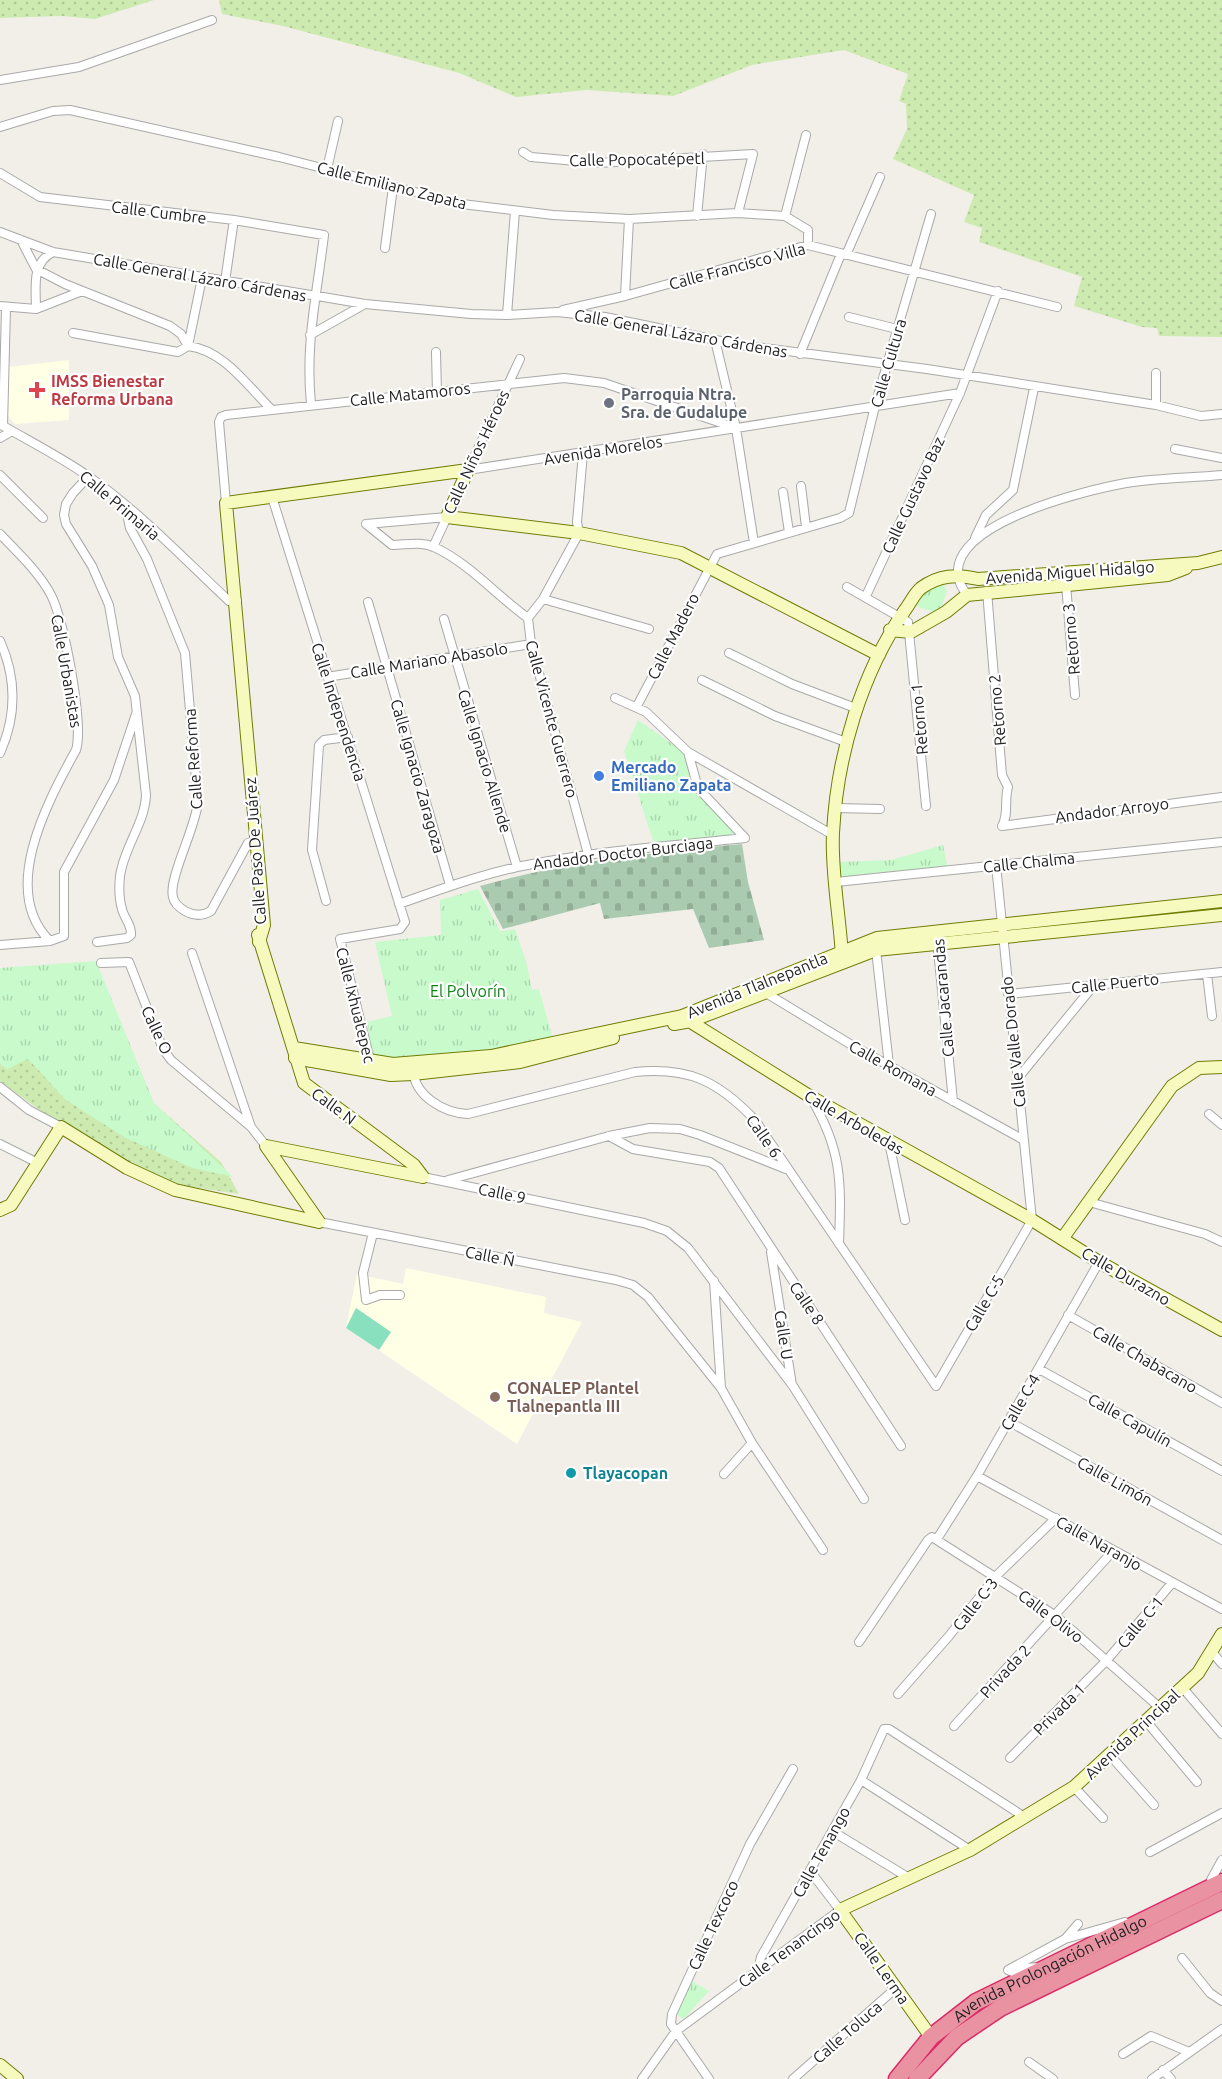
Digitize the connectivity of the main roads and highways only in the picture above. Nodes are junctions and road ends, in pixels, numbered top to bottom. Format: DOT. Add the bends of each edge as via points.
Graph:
graph roads {
  1 [pos="1216,1881"];
  2 [pos="1222,1900"];
  3 [pos="962,2011"];
  4 [pos="973,2026"];
  5 [pos="897,2079"];
  6 [pos="917,2079"];
  1 -- 3 [label="highway, Avenida Prolongación Hidalgo"];
  2 -- 4 [label="highway, Avenida Prolongación Hidalgo" via="1000,2008"];
  3 -- 4 [label="highway"];
  3 -- 5 [label="highway, Avenida Prolongación Hidalgo" via="931,2037"];
  4 -- 6 [label="highway, Avenida Prolongación Hidalgo" via="943,2049"];
}
